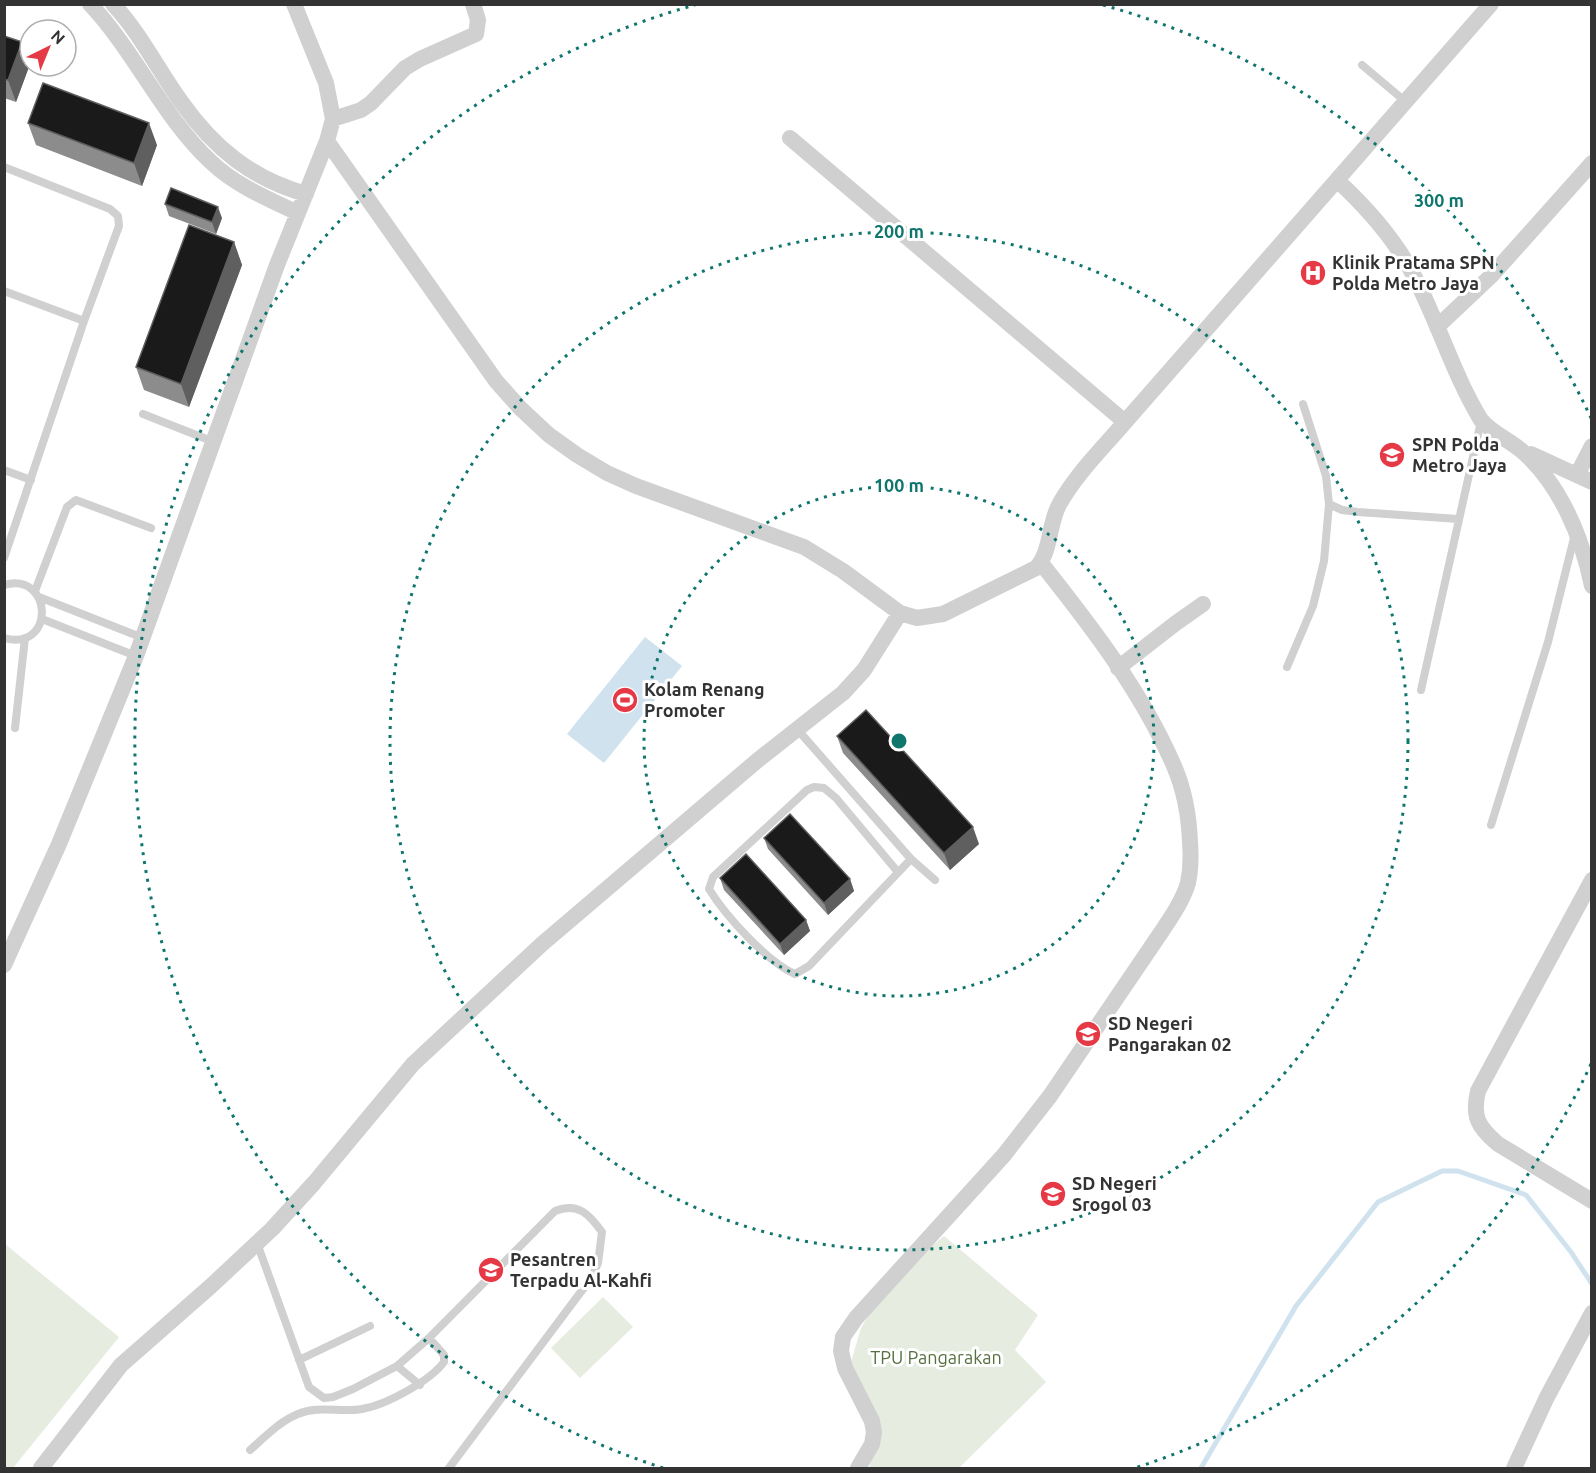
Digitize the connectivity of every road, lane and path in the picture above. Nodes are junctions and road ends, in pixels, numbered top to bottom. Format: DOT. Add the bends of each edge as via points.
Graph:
graph roads {
  1 [pos="90,4"];
  2 [pos="113,4"];
  3 [pos="294,4"];
  4 [pos="473,4"];
  5 [pos="1491,4"];
  6 [pos="128,35"];
  7 [pos="1362,65"];
  8 [pos="1406,102"];
  9 [pos="333,119"];
  10 [pos="790,138"];
  11 [pos="327,141"];
  12 [pos="1592,163"];
  13 [pos="4,167"];
  14 [pos="1338,181"];
  15 [pos="306,194"];
  16 [pos="298,213"];
  17 [pos="4,291"];
  18 [pos="84,321"];
  19 [pos="1437,327"];
  20 [pos="1303,404"];
  21 [pos="143,414"];
  22 [pos="1481,420"];
  23 [pos="1125,422"];
  24 [pos="214,442"];
  25 [pos="1592,446"];
  26 [pos="1520,449"];
  27 [pos="4,470"];
  28 [pos="1584,479"];
  29 [pos="31,480"];
  30 [pos="1329,504"];
  31 [pos="1458,519"];
  32 [pos="151,528"];
  33 [pos="1576,532"];
  34 [pos="4,558"];
  35 [pos="1041,563"];
  36 [pos="4,585"];
  37 [pos="1592,586"];
  38 [pos="37,594"];
  39 [pos="1203,604"];
  40 [pos="900,613"];
  41 [pos="42,619"];
  42 [pos="4,638"];
  43 [pos="25,638"];
  44 [pos="143,638"];
  45 [pos="136,656"];
  46 [pos="1287,667"];
  47 [pos="1118,668"];
  48 [pos="1421,690"];
  49 [pos="15,728"];
  50 [pos="797,729"];
  51 [pos="1491,825"];
  52 [pos="911,859"];
  53 [pos="897,871"];
  54 [pos="935,880"];
  55 [pos="1592,880"];
  56 [pos="4,965"];
  57 [pos="1592,1201"];
  58 [pos="257,1243"];
  59 [pos="1592,1313"];
  60 [pos="370,1326"];
  61 [pos="429,1338"];
  62 [pos="299,1360"];
  63 [pos="397,1366"];
  64 [pos="420,1385"];
  65 [pos="250,1449"];
  66 [pos="41,1468"];
  67 [pos="449,1468"];
  68 [pos="858,1468"];
  69 [pos="1514,1468"];
  1 -- 6 [label="street"];
  2 -- 6 [label="street"];
  3 -- 9 [label="street" via="326,83"];
  4 -- 9 [label="street" via="478,20 476,34 412,63 371,103"];
  5 -- 8 [label="street"];
  6 -- 15 [label="street" via="221,149 281,187"];
  6 -- 16 [label="street" via="169,114 209,161 227,176"];
  7 -- 8 [label="lane"];
  8 -- 14 [label="street"];
  9 -- 11 [label="street"];
  10 -- 23 [label="street"];
  11 -- 15 [label="street"];
  11 -- 40 [label="street" via="496,381 549,435 576,455 626,482 804,547 843,570"];
  12 -- 19 [label="street" via="1492,275"];
  13 -- 18 [label="lane" via="110,209 118,216 119,226"];
  14 -- 19 [label="street" via="1368,210 1398,249"];
  14 -- 23 [label="street"];
  15 -- 16 [label="street"];
  16 -- 24 [label="street"];
  17 -- 18 [label="lane"];
  18 -- 29 [label="lane"];
  19 -- 22 [label="street"];
  20 -- 30 [label="lane" via="1326,477"];
  21 -- 24 [label="lane"];
  22 -- 26 [label="street" via="1497,436"];
  22 -- 31 [label="lane"];
  23 -- 35 [label="street" via="1060,502"];
  24 -- 44 [label="street"];
  25 -- 28 [label="street"];
  26 -- 28 [label="street"];
  26 -- 33 [label="street" via="1542,470"];
  27 -- 29 [label="lane"];
  29 -- 34 [label="lane"];
  30 -- 31 [label="lane" via="1358,512"];
  30 -- 46 [label="lane" via="1324,561 1314,606"];
  31 -- 48 [label="lane"];
  32 -- 38 [label="lane" via="76,500 68,507"];
  33 -- 37 [label="street"];
  33 -- 51 [label="lane" via="1548,642"];
  35 -- 40 [label="street" via="1029,573 943,614 917,618"];
  35 -- 47 [label="street"];
  36 -- 38 [label="lane" via="25,585"];
  38 -- 41 [label="lane" via="43,607"];
  38 -- 44 [label="lane"];
  39 -- 47 [label="street"];
  40 -- 50 [label="street" via="855,681"];
  41 -- 43 [label="lane" via="33,634"];
  41 -- 45 [label="lane"];
  42 -- 43 [label="lane"];
  43 -- 49 [label="lane"];
  44 -- 45 [label="street"];
  45 -- 56 [label="street" via="59,844"];
  47 -- 68 [label="street" via="1175,767 1190,831 1188,883 1177,908 1050,1096 990,1171 843,1337 845,1368 874,1432 872,1444"];
  50 -- 52 [label="lane"];
  50 -- 58 [label="street" via="542,944 425,1052 314,1183"];
  52 -- 53 [label="lane"];
  52 -- 54 [label="lane"];
  53 -- 53 [label="lane" via="809,966 795,974 762,949 720,907 709,889 713,877 814,787 824,788 836,798"];
  55 -- 57 [label="street" via="1478,1091 1474,1108 1486,1134 1498,1144"];
  58 -- 62 [label="lane"];
  58 -- 66 [label="street" via="121,1365"];
  59 -- 69 [label="street"];
  60 -- 62 [label="lane"];
  61 -- 63 [label="lane"];
  61 -- 64 [label="lane" via="444,1356 444,1362"];
  61 -- 67 [label="lane" via="555,1211 575,1208 591,1216 602,1232 592,1277"];
  62 -- 63 [label="lane" via="309,1387 324,1398 353,1389"];
  63 -- 64 [label="lane"];
  64 -- 65 [label="lane" via="363,1409 299,1413"];
}
